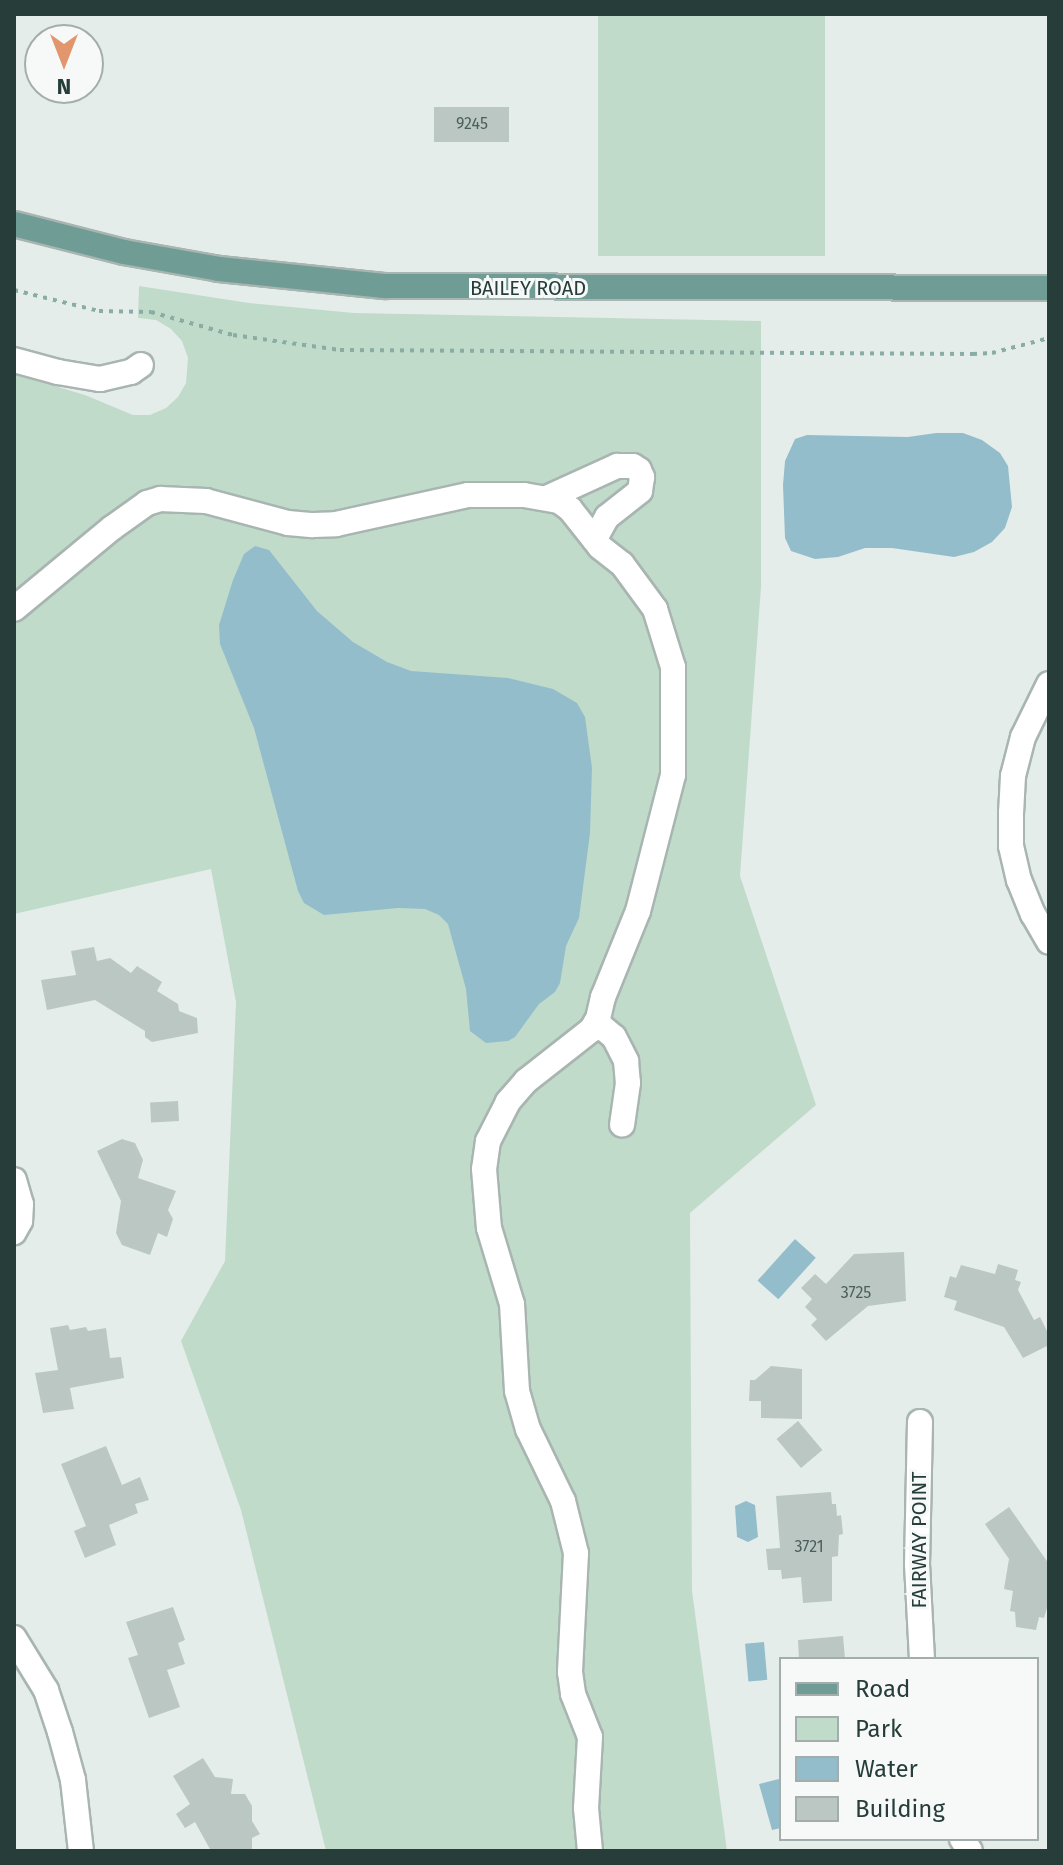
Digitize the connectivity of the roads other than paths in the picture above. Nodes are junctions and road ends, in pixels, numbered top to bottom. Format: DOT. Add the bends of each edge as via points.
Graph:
graph roads {
  1 [pos="14,224"];
  2 [pos="1049,288"];
  3 [pos="14,360"];
  4 [pos="141,365"];
  5 [pos="549,497"];
  6 [pos="594,540"];
  7 [pos="14,609"];
  8 [pos="1049,684"];
  9 [pos="1049,942"];
  10 [pos="596,1022"];
  11 [pos="622,1125"];
  12 [pos="14,1180"];
  13 [pos="14,1232"];
  14 [pos="920,1422"];
  15 [pos="14,1638"];
  16 [pos="922,1657"];
  17 [pos="81,1851"];
  18 [pos="590,1851"];
  1 -- 2 [label="main road, BAILEY ROAD" via="175,261 369,285"];
  3 -- 4 [label="street" via="100,379"];
  5 -- 6 [label="street" via="570,509"];
  5 -- 6 [label="street" via="617,466 639,470 640,491 607,517"];
  5 -- 7 [label="street" via="468,495 313,525 206,501 160,499 112,528"];
  6 -- 10 [label="street" via="622,564 655,609 673,667 675,723 673,775 661,833"];
  8 -- 9 [label="street" via="1023,737 1013,776 1011,846 1019,880"];
  10 -- 11 [label="street" via="614,1037 626,1061"];
  10 -- 18 [label="street" via="508,1102 488,1141 484,1169 489,1228 512,1304 517,1391 528,1429 563,1501 576,1553 570,1672 590,1737"];
  12 -- 13 [label="street" via="21,1204"];
  14 -- 16 [label="street, FAIRWAY POINT" via="917,1564"];
  15 -- 17 [label="street" via="46,1690 60,1732 73,1780"];
}
